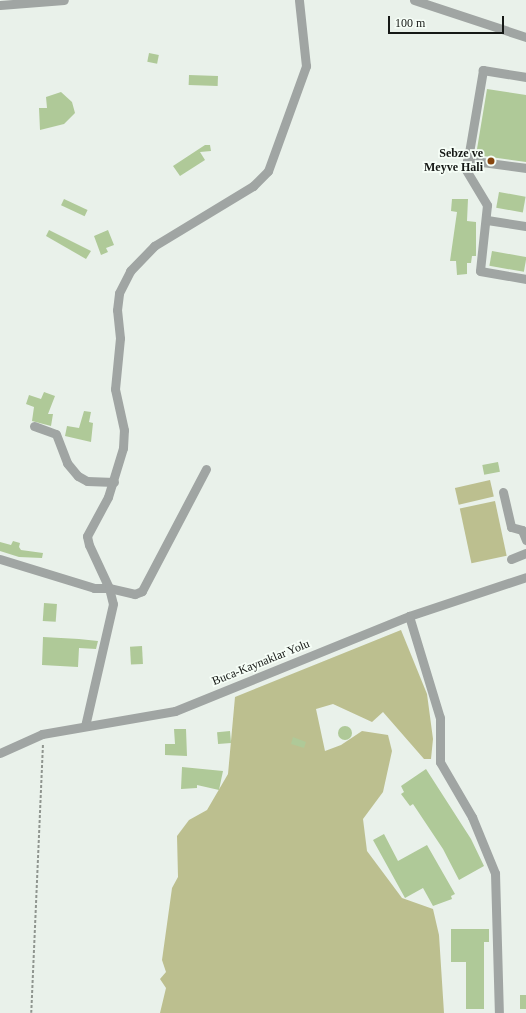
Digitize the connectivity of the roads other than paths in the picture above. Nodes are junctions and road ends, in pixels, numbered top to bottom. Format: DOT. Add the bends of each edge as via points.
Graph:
graph roads {
  1 [pos="64,0"];
  2 [pos="299,0"];
  3 [pos="414,0"];
  4 [pos="44,1"];
  5 [pos="0,5"];
  6 [pos="526,37"];
  7 [pos="526,77"];
  8 [pos="467,160"];
  9 [pos="526,168"];
  10 [pos="487,220"];
  11 [pos="526,226"];
  12 [pos="526,279"];
  13 [pos="34,426"];
  14 [pos="206,469"];
  15 [pos="114,482"];
  16 [pos="503,492"];
  17 [pos="526,540"];
  18 [pos="526,554"];
  19 [pos="0,559"];
  20 [pos="511,559"];
  21 [pos="526,577"];
  22 [pos="109,588"];
  23 [pos="410,616"];
  24 [pos="85,726"];
  25 [pos="0,753"];
  26 [pos="499,1013"];
  1 -- 4 [label="street"];
  2 -- 15 [label="street" via="306,66 268,171 253,186 154,246 130,272 119,293 117,310 120,338 116,389 124,439 122,457"];
  3 -- 6 [label="street"];
  4 -- 5 [label="street"];
  7 -- 8 [label="street" via="483,70"];
  8 -- 9 [label="street"];
  8 -- 10 [label="street" via="466,170 487,205"];
  10 -- 11 [label="street"];
  10 -- 12 [label="street" via="480,271"];
  13 -- 15 [label="street" via="56,434 67,463 78,476 87,481"];
  14 -- 22 [label="street" via="142,591 135,594"];
  15 -- 22 [label="street" via="87,536"];
  16 -- 17 [label="street" via="511,526 522,530"];
  18 -- 20 [label="street"];
  19 -- 22 [label="street" via="94,588"];
  21 -- 23 [label="street, Buca-Kaynaklar Yolu"];
  22 -- 24 [label="street" via="113,604"];
  23 -- 24 [label="street, Buca-Kaynaklar Yolu" via="174,710"];
  23 -- 26 [label="street" via="440,718 440,762 472,817 495,873"];
  24 -- 25 [label="street, Buca-Kaynaklar Yolu" via="42,734"];
}
